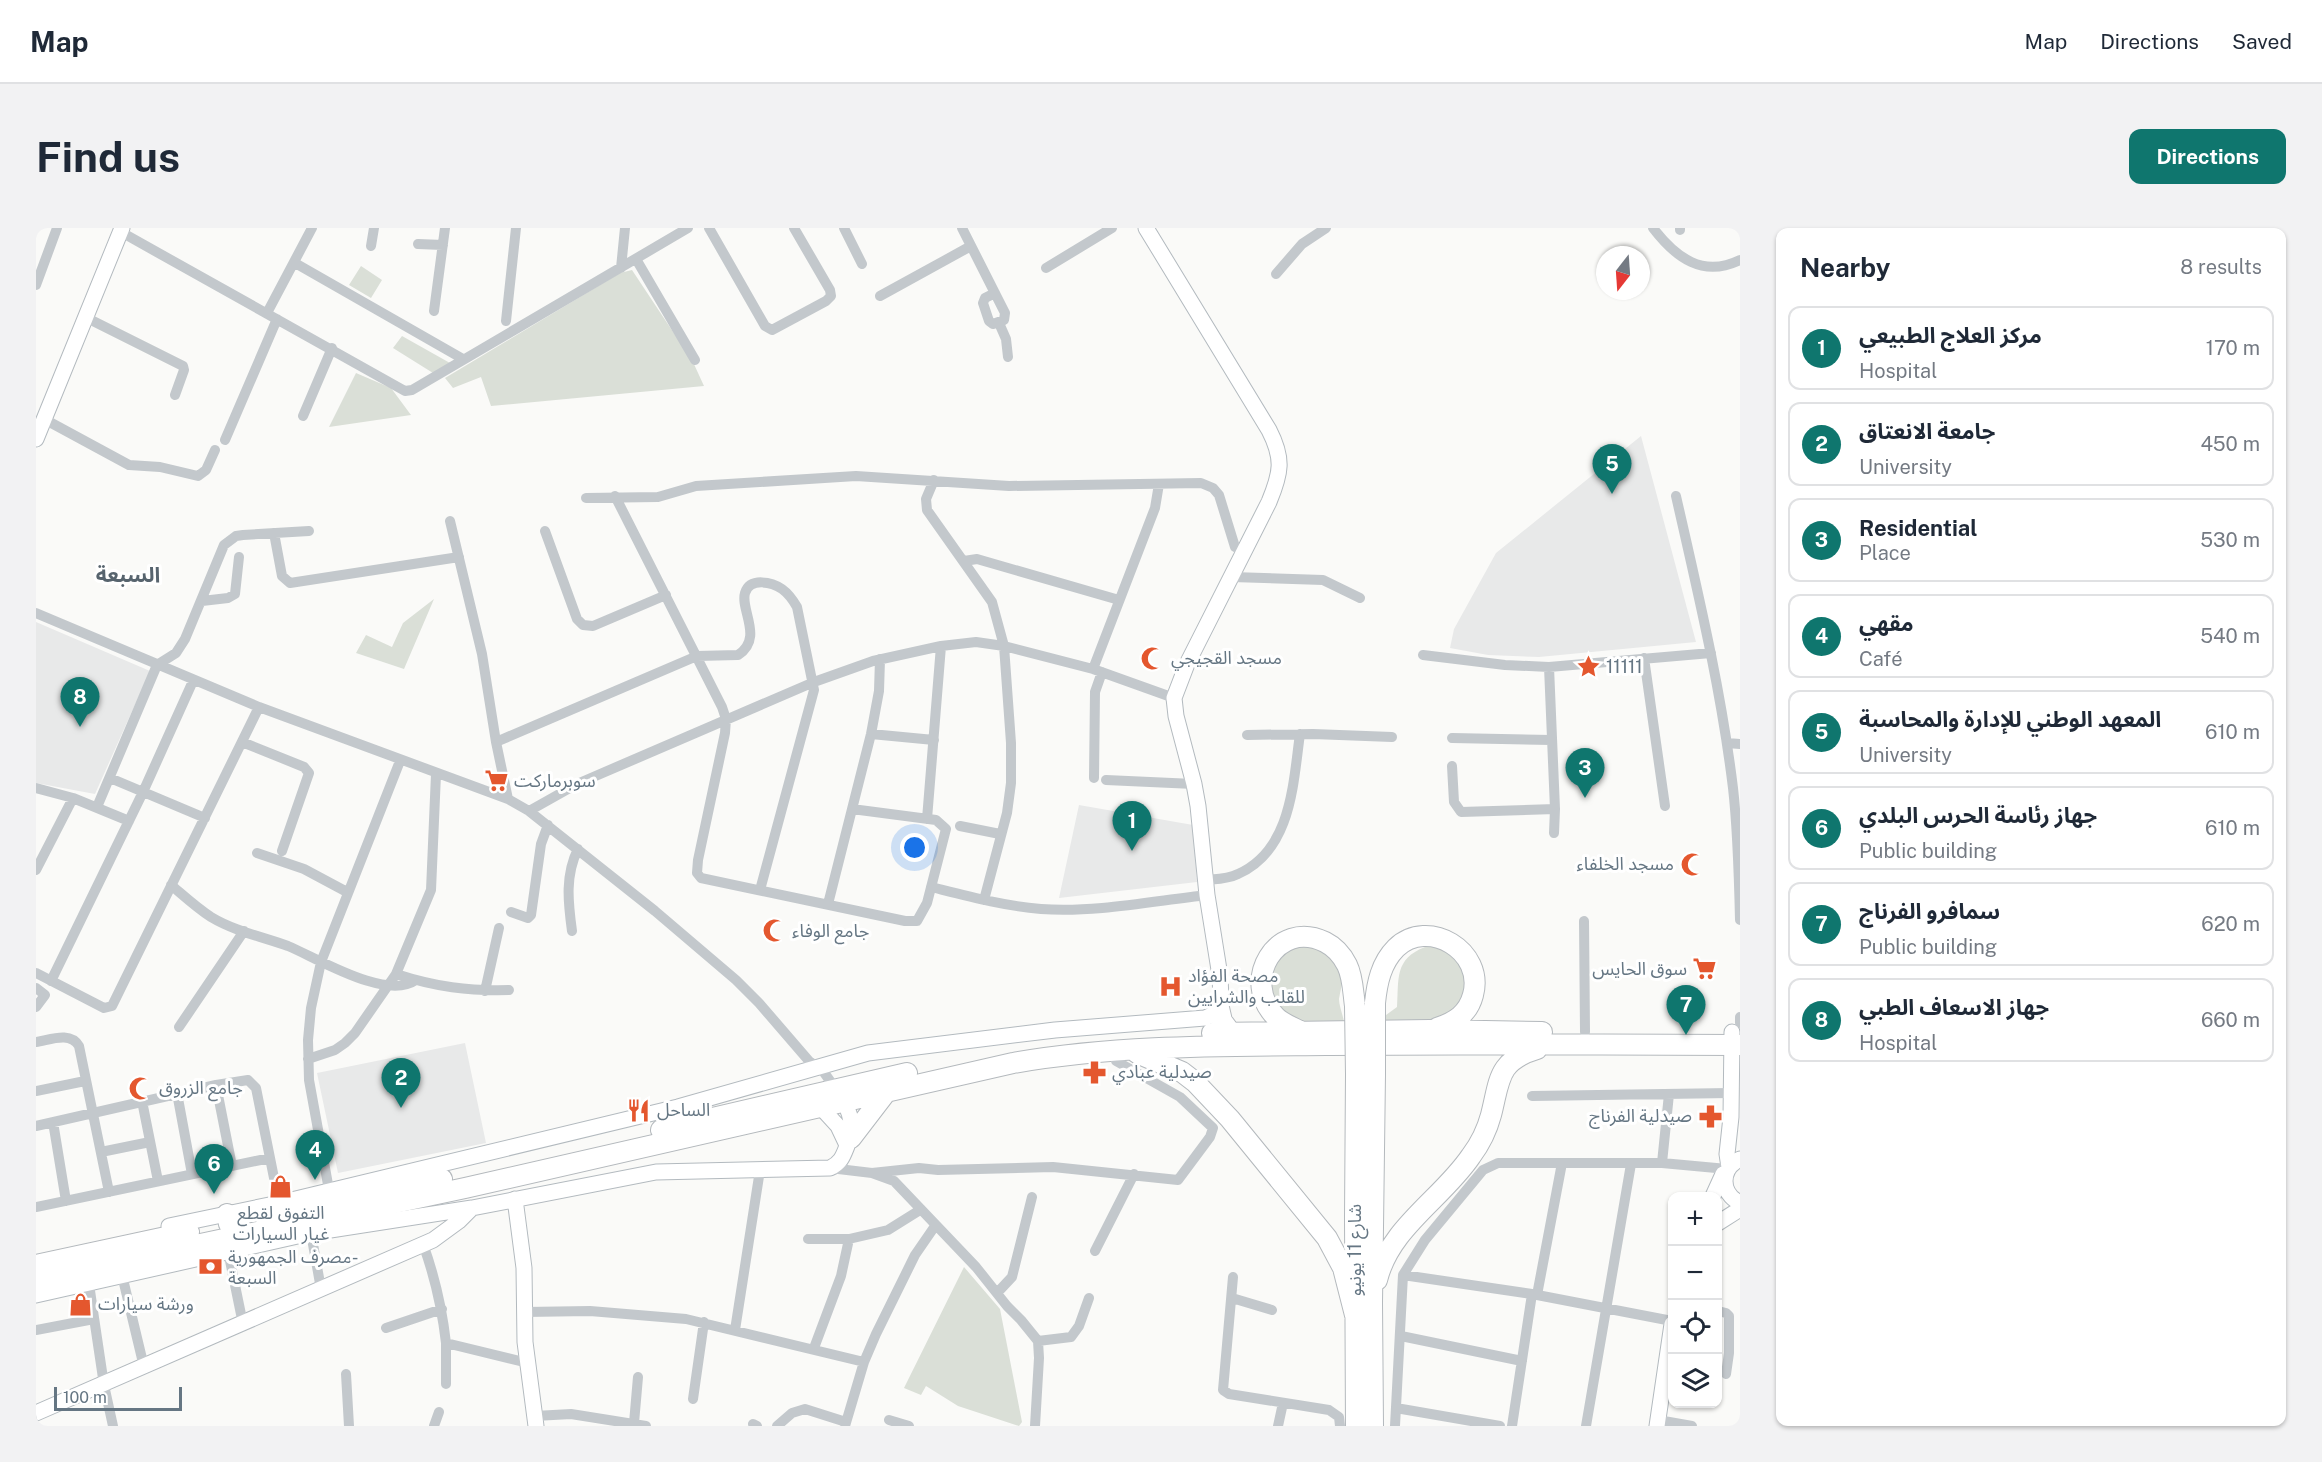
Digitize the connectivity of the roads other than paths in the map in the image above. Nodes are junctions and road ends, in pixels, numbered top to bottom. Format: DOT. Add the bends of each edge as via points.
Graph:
graph roads {
  1 [pos="57,228"];
  2 [pos="312,228"];
  3 [pos="374,228"];
  4 [pos="445,228"];
  5 [pos="516,228"];
  6 [pos="625,228"];
  7 [pos="688,228"];
  8 [pos="709,228"];
  9 [pos="794,228"];
  10 [pos="844,228"];
  11 [pos="962,228"];
  12 [pos="1112,228"];
  13 [pos="1146,228"];
  14 [pos="1326,228"];
  15 [pos="1653,228"];
  16 [pos="121,230"];
  17 [pos="418,244"];
  18 [pos="443,245"];
  19 [pos="371,246"];
  20 [pos="970,246"];
  21 [pos="636,259"];
  22 [pos="1740,260"];
  23 [pos="295,263"];
  24 [pos="862,264"];
  25 [pos="621,267"];
  26 [pos="1046,268"];
  27 [pos="1276,274"];
  28 [pos="36,285"];
  29 [pos="995,293"];
  30 [pos="880,296"];
  31 [pos="434,311"];
  32 [pos="267,313"];
  33 [pos="85,317"];
  34 [pos="277,319"];
  35 [pos="506,321"];
  36 [pos="999,323"];
  37 [pos="332,348"];
  38 [pos="1008,357"];
  39 [pos="463,359"];
  40 [pos="695,360"];
  41 [pos="174,395"];
  42 [pos="303,416"];
  43 [pos="44,419"];
  44 [pos="36,439"];
  45 [pos="225,440"];
  46 [pos="214,450"];
  47 [pos="934,480"];
  48 [pos="1159,484"];
  49 [pos="615,496"];
  50 [pos="1676,496"];
  51 [pos="586,498"];
  52 [pos="450,521"];
  53 [pos="309,531"];
  54 [pos="545,531"];
  55 [pos="274,533"];
  56 [pos="1245,552"];
  57 [pos="239,557"];
  58 [pos="459,557"];
  59 [pos="963,561"];
  60 [pos="1232,577"];
  61 [pos="666,595"];
  62 [pos="1360,598"];
  63 [pos="1119,600"];
  64 [pos="202,601"];
  65 [pos="36,613"];
  66 [pos="941,646"];
  67 [pos="1004,646"];
  68 [pos="1711,653"];
  69 [pos="1423,655"];
  70 [pos="697,656"];
  71 [pos="1644,658"];
  72 [pos="880,659"];
  73 [pos="157,665"];
  74 [pos="1549,667"];
  75 [pos="1097,670"];
  76 [pos="193,681"];
  77 [pos="814,682"];
  78 [pos="1174,698"];
  79 [pos="259,707"];
  80 [pos="726,719"];
  81 [pos="871,734"];
  82 [pos="1300,734"];
  83 [pos="1247,735"];
  84 [pos="1392,736"];
  85 [pos="1452,738"];
  86 [pos="934,740"];
  87 [pos="1551,740"];
  88 [pos="242,742"];
  89 [pos="496,742"];
  90 [pos="1727,743"];
  91 [pos="1740,744"];
  92 [pos="400,761"];
  93 [pos="1452,766"];
  94 [pos="436,774"];
  95 [pos="111,778"];
  96 [pos="1094,778"];
  97 [pos="1106,780"];
  98 [pos="1194,784"];
  99 [pos="36,788"];
  100 [pos="1737,789"];
  101 [pos="143,792"];
  102 [pos="73,798"];
  103 [pos="508,799"];
  104 [pos="1665,806"];
  105 [pos="97,807"];
  106 [pos="852,809"];
  107 [pos="1555,809"];
  108 [pos="529,811"];
  109 [pos="205,818"];
  110 [pos="927,819"];
  111 [pos="129,821"];
  112 [pos="548,825"];
  113 [pos="960,826"];
  114 [pos="1554,833"];
  115 [pos="1000,834"];
  116 [pos="578,849"];
  117 [pos="282,850"];
  118 [pos="257,853"];
  119 [pos="1740,861"];
  120 [pos="36,870"];
  121 [pos="171,885"];
  122 [pos="931,887"];
  123 [pos="1207,887"];
  124 [pos="760,890"];
  125 [pos="347,891"];
  126 [pos="984,900"];
  127 [pos="828,904"];
  128 [pos="511,912"];
  129 [pos="1740,920"];
  130 [pos="1584,921"];
  131 [pos="499,928"];
  132 [pos="244,931"];
  133 [pos="572,931"];
  134 [pos="321,962"];
  135 [pos="36,973"];
  136 [pos="396,974"];
  137 [pos="416,980"];
  138 [pos="51,981"];
  139 [pos="389,986"];
  140 [pos="36,988"];
  141 [pos="509,990"];
  142 [pos="485,991"];
  143 [pos="36,1007"];
  144 [pos="1219,1008"];
  145 [pos="179,1027"];
  146 [pos="1430,1030"];
  147 [pos="1299,1031"];
  148 [pos="1737,1031"];
  149 [pos="1584,1032"];
  150 [pos="1231,1033"];
  151 [pos="36,1042"];
  152 [pos="1549,1045"];
  153 [pos="1123,1051"];
  154 [pos="308,1059"];
  155 [pos="1366,1074"];
  156 [pos="813,1080"];
  157 [pos="86,1081"];
  158 [pos="216,1085"];
  159 [pos="36,1091"];
  160 [pos="887,1091"];
  161 [pos="1730,1093"];
  162 [pos="177,1094"];
  163 [pos="1669,1094"];
  164 [pos="840,1095"];
  165 [pos="1532,1096"];
  166 [pos="142,1101"];
  167 [pos="92,1113"];
  168 [pos="53,1122"];
  169 [pos="36,1126"];
  170 [pos="849,1141"];
  171 [pos="150,1142"];
  172 [pos="101,1152"];
  173 [pos="270,1158"];
  174 [pos="1562,1163"];
  175 [pos="1662,1163"];
  176 [pos="1631,1164"];
  177 [pos="232,1166"];
  178 [pos="1730,1167"];
  179 [pos="830,1168"];
  180 [pos="760,1170"];
  181 [pos="872,1173"];
  182 [pos="192,1174"];
  183 [pos="1134,1174"];
  184 [pos="158,1182"];
  185 [pos="329,1190"];
  186 [pos="109,1192"];
  187 [pos="1715,1192"];
  188 [pos="1032,1197"];
  189 [pos="515,1199"];
  190 [pos="66,1201"];
  191 [pos="279,1203"];
  192 [pos="1740,1203"];
  193 [pos="36,1207"];
  194 [pos="471,1208"];
  195 [pos="1740,1209"];
  196 [pos="920,1210"];
  197 [pos="228,1219"];
  198 [pos="1722,1220"];
  199 [pos="935,1226"];
  200 [pos="176,1230"];
  201 [pos="311,1233"];
  202 [pos="808,1239"];
  203 [pos="849,1239"];
  204 [pos="423,1244"];
  205 [pos="228,1251"];
  206 [pos="1095,1251"];
  207 [pos="36,1256"];
  208 [pos="36,1265"];
  209 [pos="122,1275"];
  210 [pos="1403,1275"];
  211 [pos="1233,1277"];
  212 [pos="36,1279"];
  213 [pos="89,1284"];
  214 [pos="321,1289"];
  215 [pos="997,1293"];
  216 [pos="1534,1294"];
  217 [pos="36,1295"];
  218 [pos="1089,1298"];
  219 [pos="1232,1298"];
  220 [pos="1372,1303"];
  221 [pos="1608,1308"];
  222 [pos="442,1309"];
  223 [pos="1272,1310"];
  224 [pos="525,1312"];
  225 [pos="1722,1312"];
  226 [pos="94,1319"];
  227 [pos="1668,1321"];
  228 [pos="704,1322"];
  229 [pos="1361,1322"];
  230 [pos="243,1324"];
  231 [pos="386,1328"];
  232 [pos="36,1330"];
  233 [pos="735,1330"];
  234 [pos="1401,1336"];
  235 [pos="1038,1341"];
  236 [pos="446,1342"];
  237 [pos="814,1348"];
  238 [pos="1668,1351"];
  239 [pos="1522,1361"];
  240 [pos="864,1362"];
  241 [pos="528,1363"];
  242 [pos="144,1367"];
  243 [pos="346,1374"];
  244 [pos="1726,1374"];
  245 [pos="638,1377"];
  246 [pos="446,1384"];
  247 [pos="104,1385"];
  248 [pos="693,1399"];
  249 [pos="1283,1403"];
  250 [pos="1396,1408"];
  251 [pos="36,1413"];
  252 [pos="439,1413"];
  253 [pos="889,1420"];
  254 [pos="536,1421"];
  255 [pos="1658,1423"];
  256 [pos="634,1424"];
  257 [pos="846,1424"];
  258 [pos="1488,1425"];
  259 [pos="113,1426"];
  260 [pos="349,1426"];
  261 [pos="435,1426"];
  262 [pos="646,1426"];
  263 [pos="777,1426"];
  264 [pos="909,1426"];
  265 [pos="1035,1426"];
  266 [pos="1278,1426"];
  267 [pos="1340,1426"];
  268 [pos="1356,1426"];
  269 [pos="1373,1426"];
  270 [pos="1395,1426"];
  271 [pos="1500,1426"];
  272 [pos="1512,1426"];
  273 [pos="1586,1426"];
  274 [pos="1692,1426"];
  1 -- 28 [label="street"];
  2 -- 23 [label="street"];
  3 -- 19 [label="street"];
  4 -- 18 [label="street"];
  5 -- 35 [label="street"];
  6 -- 25 [label="street"];
  7 -- 21 [label="street"];
  8 -- 9 [label="street" via="765,326 772,330 831,296"];
  10 -- 24 [label="street"];
  11 -- 20 [label="street"];
  12 -- 26 [label="street"];
  13 -- 56 [label="street" via="1269,430 1278,452 1279,476"];
  14 -- 27 [label="street" via="1302,244"];
  15 -- 22 [label="street" via="1682,257 1699,266 1722,267"];
  16 -- 32 [label="street"];
  16 -- 33 [label="street"];
  17 -- 18 [label="street"];
  18 -- 31 [label="street"];
  20 -- 29 [label="street"];
  20 -- 30 [label="street"];
  21 -- 25 [label="street"];
  21 -- 40 [label="street"];
  23 -- 32 [label="street"];
  23 -- 39 [label="street"];
  25 -- 39 [label="street"];
  29 -- 36 [label="street" via="1005,313"];
  29 -- 36 [label="street" via="985,298 982,306 989,321"];
  32 -- 34 [label="street"];
  33 -- 41 [label="street" via="181,364 184,370"];
  33 -- 43 [label="street"];
  34 -- 37 [label="street"];
  34 -- 45 [label="street"];
  36 -- 38 [label="street"];
  37 -- 39 [label="street" via="405,390 412,390"];
  37 -- 42 [label="street"];
  43 -- 44 [label="street"];
  43 -- 46 [label="street" via="129,465 198,476 206,470"];
  47 -- 48 [label="street" via="1009,486"];
  47 -- 49 [label="street" via="856,476 696,486 658,497"];
  47 -- 59 [label="street" via="926,506"];
  48 -- 56 [label="street" via="1201,483 1213,488 1219,495 1235,547"];
  48 -- 63 [label="street" via="1155,508"];
  49 -- 51 [label="street"];
  49 -- 61 [label="street"];
  50 -- 68 [label="street"];
  52 -- 58 [label="street"];
  53 -- 55 [label="street"];
  54 -- 61 [label="street" via="577,619 584,625 593,626"];
  55 -- 58 [label="street" via="282,576 290,583"];
  55 -- 64 [label="street" via="229,540"];
  56 -- 60 [label="street"];
  57 -- 64 [label="street" via="235,594"];
  58 -- 89 [label="street" via="482,654"];
  59 -- 63 [label="street" via="976,559"];
  59 -- 67 [label="street" via="992,602"];
  60 -- 62 [label="street" via="1323,580"];
  60 -- 78 [label="street"];
  61 -- 70 [label="street"];
  63 -- 75 [label="street"];
  64 -- 73 [label="street" via="181,647"];
  65 -- 73 [label="street"];
  66 -- 67 [label="street" via="976,642"];
  66 -- 72 [label="street"];
  66 -- 86 [label="street"];
  67 -- 75 [label="street"];
  67 -- 115 [label="street" via="1011,764 1009,798"];
  68 -- 71 [label="street"];
  68 -- 90 [label="street"];
  69 -- 74 [label="street"];
  70 -- 77 [label="street" via="733,657 742,652 750,630 746,590 754,583 772,584 787,593 797,608"];
  70 -- 80 [label="street"];
  70 -- 89 [label="street"];
  71 -- 74 [label="street"];
  71 -- 104 [label="street"];
  72 -- 77 [label="street"];
  72 -- 81 [label="street"];
  73 -- 76 [label="street"];
  73 -- 95 [label="street"];
  74 -- 87 [label="street"];
  75 -- 78 [label="street"];
  75 -- 96 [label="street"];
  76 -- 79 [label="street"];
  76 -- 101 [label="street"];
  77 -- 80 [label="street"];
  77 -- 124 [label="street"];
  78 -- 98 [label="street"];
  79 -- 88 [label="street"];
  79 -- 92 [label="street"];
  80 -- 108 [label="street" via="560,792"];
  80 -- 124 [label="street" via="697,873 707,880"];
  81 -- 86 [label="street"];
  81 -- 106 [label="street"];
  82 -- 83 [label="street"];
  82 -- 84 [label="street"];
  82 -- 123 [label="street" via="1288,809 1274,841 1262,857 1238,874"];
  85 -- 87 [label="street"];
  86 -- 110 [label="street"];
  87 -- 107 [label="street"];
  88 -- 109 [label="street"];
  88 -- 117 [label="street" via="304,767 309,773"];
  89 -- 103 [label="street"];
  90 -- 91 [label="street"];
  90 -- 100 [label="street"];
  92 -- 94 [label="street"];
  92 -- 125 [label="street"];
  93 -- 107 [label="street" via="1454,802 1461,812"];
  94 -- 103 [label="street"];
  94 -- 136 [label="street" via="431,890"];
  95 -- 101 [label="street"];
  95 -- 105 [label="street"];
  97 -- 98 [label="street"];
  98 -- 123 [label="street"];
  99 -- 102 [label="street"];
  100 -- 119 [label="street"];
  101 -- 109 [label="street"];
  101 -- 111 [label="street"];
  102 -- 105 [label="street"];
  102 -- 120 [label="street"];
  103 -- 108 [label="street"];
  105 -- 111 [label="street"];
  106 -- 110 [label="street"];
  106 -- 127 [label="street"];
  107 -- 114 [label="street"];
  108 -- 112 [label="street"];
  109 -- 121 [label="street"];
  110 -- 122 [label="street" via="943,824 947,834"];
  111 -- 138 [label="street"];
  112 -- 116 [label="street"];
  112 -- 128 [label="street" via="537,865 531,915 528,918"];
  113 -- 115 [label="street"];
  115 -- 126 [label="street"];
  116 -- 133 [label="street" via="568,880"];
  116 -- 156 [label="street" via="736,980 759,1003"];
  118 -- 125 [label="street" via="304,869"];
  119 -- 129 [label="street"];
  121 -- 132 [label="street" via="211,917"];
  121 -- 138 [label="street" via="112,1006 104,1008"];
  122 -- 126 [label="street"];
  122 -- 127 [label="street" via="925,910 917,921"];
  123 -- 126 [label="street" via="1078,909 1042,909"];
  123 -- 144 [label="street" via="1220,976"];
  124 -- 127 [label="street"];
  125 -- 134 [label="street"];
  130 -- 149 [label="street"];
  131 -- 142 [label="street"];
  132 -- 134 [label="street"];
  132 -- 145 [label="street"];
  134 -- 139 [label="street"];
  134 -- 154 [label="street" via="309,1024"];
  135 -- 138 [label="street"];
  136 -- 137 [label="street"];
  136 -- 139 [label="street"];
  137 -- 139 [label="street" via="401,987"];
  137 -- 142 [label="street"];
  139 -- 154 [label="street" via="345,1042 335,1050"];
  140 -- 143 [label="street" via="45,996"];
  141 -- 142 [label="street"];
  144 -- 150 [label="highway"];
  144 -- 156 [label="street" via="1216,1014 1205,1018 993,1037 868,1053"];
  146 -- 147 [label="highway"];
  146 -- 149 [label="highway"];
  146 -- 155 [label="highway, bridge" via="1459,1018 1469,1005 1473,969 1466,956 1447,941 1414,939 1396,948 1378,978"];
  147 -- 150 [label="highway"];
  147 -- 155 [label="highway, bridge" via="1277,1018 1261,990 1268,958 1278,945 1302,936 1333,946 1342,955 1352,980"];
  148 -- 149 [label="highway"];
  148 -- 152 [label="highway"];
  148 -- 161 [label="street"];
  150 -- 164 [label="highway" via="1045,1045"];
  151 -- 157 [label="street" via="64,1037 74,1040 79,1046"];
  152 -- 153 [label="highway"];
  152 -- 220 [label="highway" via="1513,1058 1503,1067 1483,1136 1455,1178 1390,1249 1379,1271"];
  153 -- 160 [label="highway" via="1049,1056"];
  153 -- 183 [label="street" via="1116,1061 1180,1097 1213,1128 1178,1180"];
  153 -- 229 [label="highway" via="1182,1072 1230,1119 1327,1238 1343,1268"];
  154 -- 185 [label="street"];
  155 -- 220 [label="highway, شارع 11 يونيو"];
  155 -- 229 [label="highway, شارع 11 يونيو"];
  156 -- 164 [label="highway"];
  156 -- 170 [label="street"];
  156 -- 185 [label="street" via="678,1107"];
  156 -- 197 [label="highway" via="458,1176"];
  156 -- 212 [label="highway" via="465,1188"];
  157 -- 159 [label="street"];
  157 -- 167 [label="street"];
  158 -- 162 [label="street"];
  158 -- 173 [label="street" via="244,1080 254,1084"];
  158 -- 177 [label="street"];
  160 -- 164 [label="highway"];
  160 -- 170 [label="highway"];
  161 -- 163 [label="street"];
  161 -- 178 [label="street"];
  162 -- 166 [label="street"];
  162 -- 182 [label="street"];
  163 -- 165 [label="street"];
  163 -- 175 [label="street"];
  164 -- 170 [label="street" via="850,1113"];
  166 -- 167 [label="street"];
  166 -- 171 [label="street"];
  167 -- 168 [label="street"];
  167 -- 172 [label="street"];
  168 -- 169 [label="street"];
  168 -- 190 [label="street"];
  170 -- 179 [label="street" via="841,1160"];
  171 -- 172 [label="street"];
  171 -- 184 [label="street"];
  172 -- 186 [label="street"];
  173 -- 177 [label="street"];
  173 -- 191 [label="street"];
  174 -- 176 [label="street"];
  174 -- 210 [label="street" via="1498,1163 1483,1170 1425,1240"];
  174 -- 216 [label="street"];
  175 -- 176 [label="street"];
  175 -- 178 [label="street"];
  176 -- 221 [label="street"];
  177 -- 182 [label="street"];
  178 -- 187 [label="street" via="1721,1176"];
  178 -- 192 [label="street" via="1725,1187"];
  179 -- 180 [label="street"];
  179 -- 181 [label="street"];
  180 -- 189 [label="street" via="656,1172"];
  180 -- 233 [label="street"];
  181 -- 183 [label="street" via="907,1168 1053,1167"];
  181 -- 196 [label="street" via="894,1181"];
  182 -- 184 [label="street"];
  183 -- 206 [label="street"];
  184 -- 186 [label="street"];
  185 -- 191 [label="street"];
  186 -- 190 [label="street"];
  188 -- 215 [label="street" via="1011,1277"];
  189 -- 194 [label="street"];
  189 -- 224 [label="street" via="522,1244"];
  190 -- 193 [label="street"];
  191 -- 197 [label="street"];
  194 -- 201 [label="street"];
  194 -- 204 [label="street" via="444,1233"];
  195 -- 198 [label="street"];
  196 -- 199 [label="street"];
  196 -- 203 [label="street" via="888,1230"];
  197 -- 200 [label="highway"];
  199 -- 215 [label="street"];
  199 -- 240 [label="street" via="915,1255"];
  200 -- 207 [label="street"];
  200 -- 208 [label="highway"];
  201 -- 205 [label="street"];
  201 -- 214 [label="street"];
  202 -- 203 [label="street"];
  203 -- 237 [label="street"];
  204 -- 214 [label="street"];
  204 -- 222 [label="street"];
  205 -- 209 [label="street"];
  205 -- 230 [label="street"];
  209 -- 213 [label="street"];
  209 -- 242 [label="street"];
  210 -- 216 [label="street"];
  210 -- 234 [label="street"];
  211 -- 219 [label="street"];
  213 -- 217 [label="street"];
  213 -- 226 [label="street"];
  214 -- 230 [label="street"];
  215 -- 235 [label="street"];
  216 -- 221 [label="street"];
  216 -- 239 [label="street"];
  218 -- 235 [label="street" via="1071,1338"];
  219 -- 223 [label="street"];
  219 -- 249 [label="street" via="1223,1390"];
  220 -- 229 [label="highway, شارع 11 يونيو"];
  221 -- 227 [label="street"];
  221 -- 273 [label="street"];
  222 -- 231 [label="street"];
  222 -- 236 [label="street"];
  224 -- 228 [label="street" via="590,1311"];
  224 -- 241 [label="street"];
  225 -- 244 [label="street" via="1729,1316"];
  226 -- 232 [label="street"];
  226 -- 247 [label="street"];
  228 -- 233 [label="street"];
  228 -- 248 [label="street"];
  229 -- 268 [label="highway, شارع 11 يونيو"];
  229 -- 269 [label="highway, شارع 11 يونيو"];
  230 -- 242 [label="street"];
  233 -- 237 [label="street"];
  234 -- 239 [label="street"];
  234 -- 250 [label="street"];
  235 -- 265 [label="street"];
  236 -- 241 [label="street"];
  236 -- 246 [label="street"];
  237 -- 240 [label="street"];
  238 -- 255 [label="street"];
  239 -- 272 [label="street"];
  240 -- 257 [label="street"];
  241 -- 254 [label="street"];
  242 -- 247 [label="street"];
  243 -- 260 [label="street"];
  245 -- 256 [label="street"];
  247 -- 251 [label="street"];
  247 -- 259 [label="street"];
  249 -- 266 [label="street"];
  249 -- 267 [label="street" via="1329,1410 1339,1417"];
  250 -- 258 [label="street"];
  250 -- 270 [label="street"];
  252 -- 261 [label="street"];
  253 -- 264 [label="street"];
  254 -- 256 [label="street" via="571,1414"];
  255 -- 274 [label="street"];
  256 -- 262 [label="street"];
  257 -- 263 [label="street" via="805,1409 792,1413"];
  258 -- 271 [label="street"];
}
